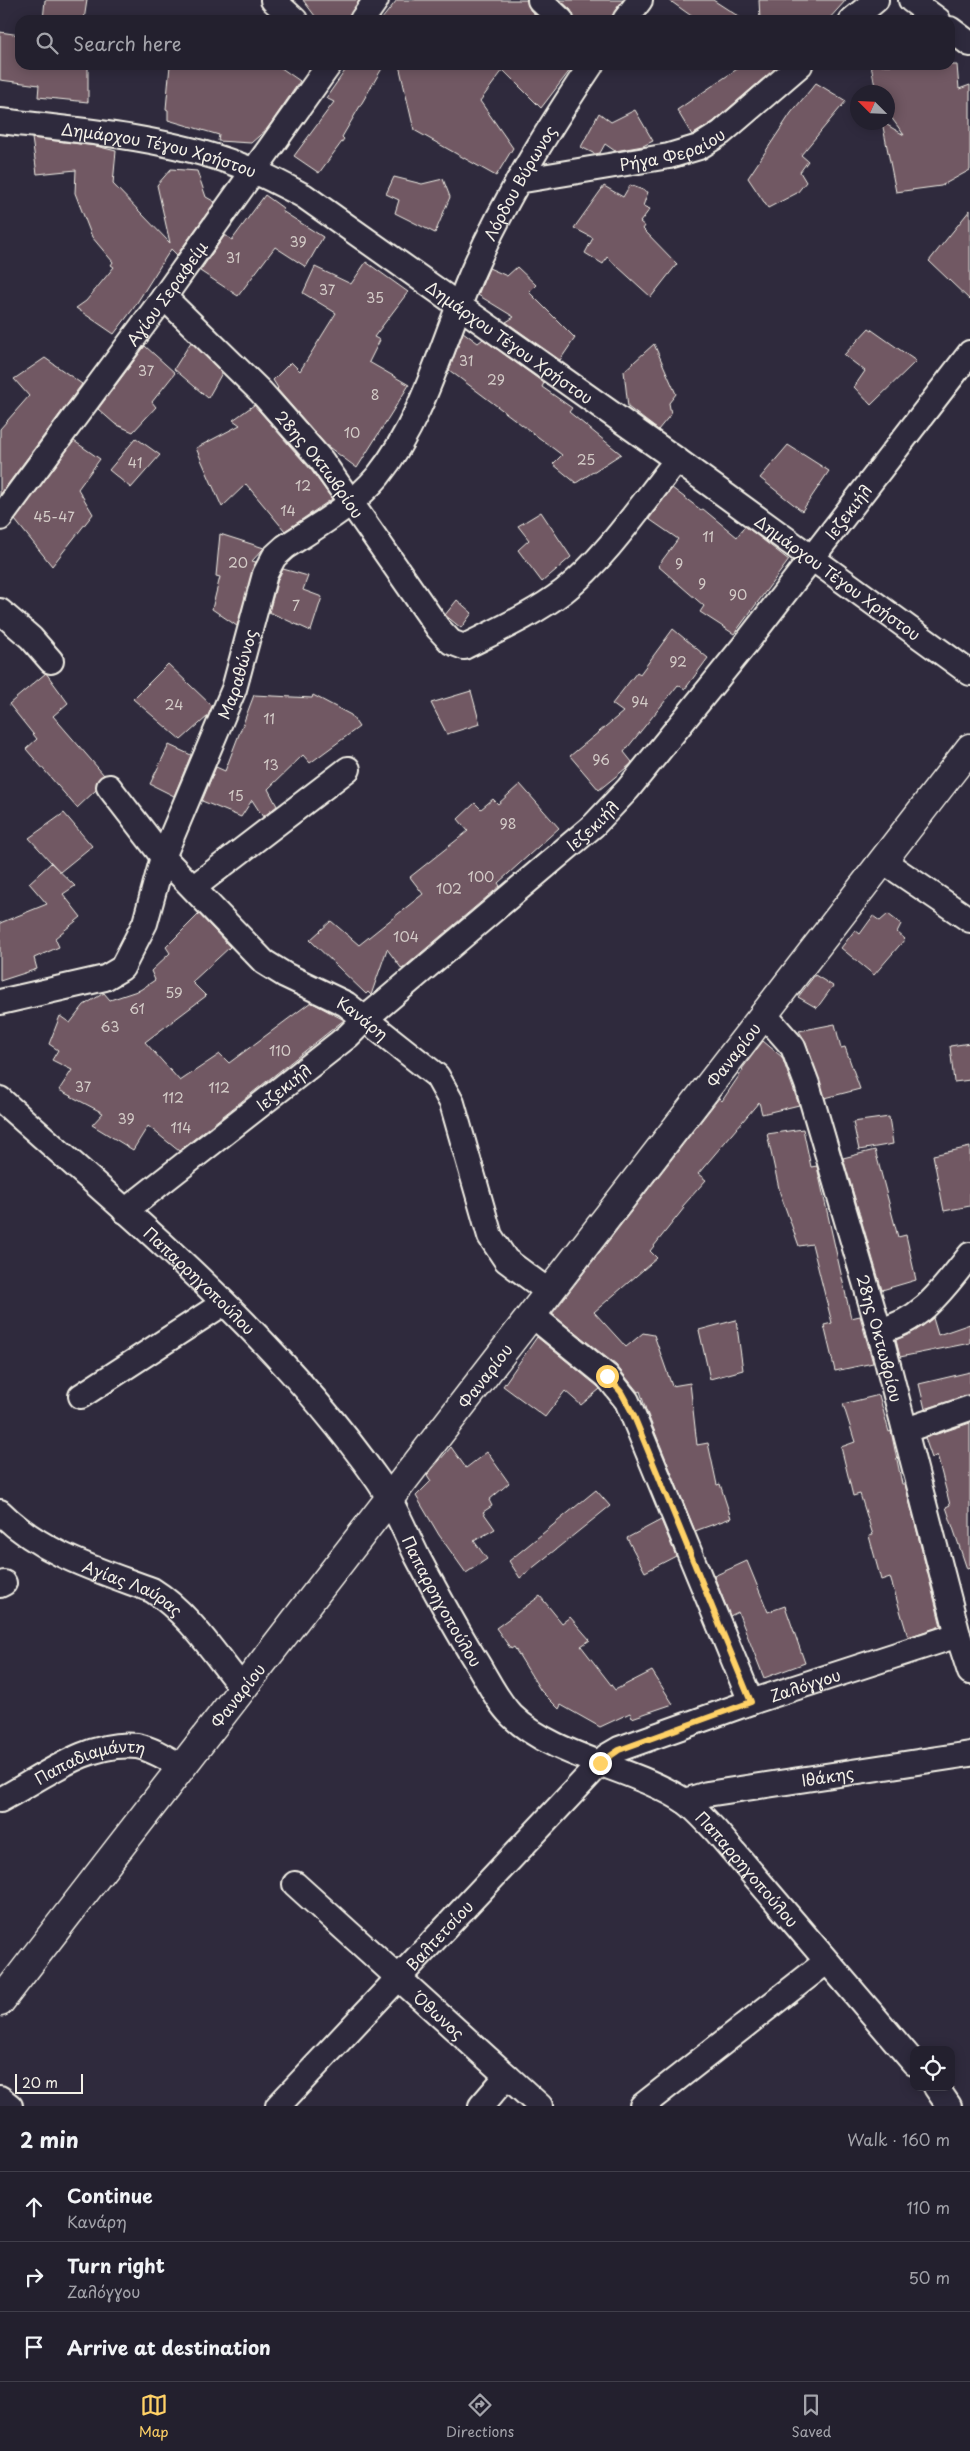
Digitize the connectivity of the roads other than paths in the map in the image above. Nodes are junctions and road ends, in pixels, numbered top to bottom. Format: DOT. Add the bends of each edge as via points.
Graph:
graph roads {
  1 [pos="273,0"];
  2 [pos="376,0"];
  3 [pos="540,0"];
  4 [pos="640,0"];
  5 [pos="876,0"];
  6 [pos="911,0"];
  7 [pos="290,15"];
  8 [pos="366,15"];
  9 [pos="556,15"];
  10 [pos="629,15"];
  11 [pos="858,15"];
  12 [pos="931,15"];
  13 [pos="955,33"];
  14 [pos="970,44"];
  15 [pos="325,70"];
  16 [pos="589,70"];
  17 [pos="794,70"];
  18 [pos="0,121"];
  19 [pos="254,171"];
  20 [pos="518,181"];
  21 [pos="164,297"];
  22 [pos="458,306"];
  23 [pos="970,353"];
  24 [pos="677,460"];
  25 [pos="352,502"];
  26 [pos="0,518"];
  27 [pos="811,557"];
  28 [pos="0,611"];
  29 [pos="50,661"];
  30 [pos="970,673"];
  31 [pos="970,748"];
  32 [pos="348,769"];
  33 [pos="109,787"];
  34 [pos="163,857"];
  35 [pos="883,861"];
  36 [pos="194,888"];
  37 [pos="970,920"];
  38 [pos="0,1002"];
  39 [pos="764,1014"];
  40 [pos="366,1018"];
  41 [pos="0,1099"];
  42 [pos="125,1211"];
  43 [pos="970,1255"];
  44 [pos="549,1292"];
  45 [pos="224,1303"];
  46 [pos="532,1314"];
  47 [pos="879,1330"];
  48 [pos="81,1396"];
  49 [pos="970,1408"];
  50 [pos="906,1430"];
  51 [pos="389,1499"];
  52 [pos="0,1512"];
  53 [pos="958,1635"];
  54 [pos="970,1672"];
  55 [pos="243,1689"];
  56 [pos="751,1702"];
  57 [pos="970,1754"];
  58 [pos="600,1763"];
  59 [pos="182,1767"];
  60 [pos="0,1800"];
  61 [pos="685,1801"];
  62 [pos="295,1884"];
  63 [pos="826,1962"];
  64 [pos="399,1978"];
  65 [pos="0,2002"];
  66 [pos="910,2058"];
  67 [pos="507,2076"];
  68 [pos="939,2091"];
  69 [pos="0,2098"];
  70 [pos="10,2106"];
  71 [pos="278,2106"];
  72 [pos="480,2106"];
  73 [pos="540,2106"];
  74 [pos="642,2106"];
  75 [pos="949,2106"];
  1 -- 7 [label="street"];
  2 -- 8 [label="street"];
  3 -- 9 [label="street"];
  4 -- 10 [label="street"];
  5 -- 11 [label="street"];
  6 -- 12 [label="street"];
  13 -- 14 [label="street"];
  15 -- 19 [label="street, Αγίου Σεραφείμ"];
  16 -- 20 [label="street, Λόρδου Βύρωνος"];
  17 -- 20 [label="street, Ρήγα Φεραίου" via="721,133 699,147 669,156"];
  18 -- 19 [label="street, Δημάρχου Τέγου Χρήστου" via="123,135 218,158"];
  19 -- 21 [label="street, Αγίου Σεραφείμ"];
  19 -- 22 [label="street, Δημάρχου Τέγου Χρήστου" via="311,201"];
  20 -- 22 [label="street, Λόρδου Βύρωνος" via="490,233"];
  21 -- 25 [label="street, 28ης Οκτωβρίου" via="261,392 322,461"];
  21 -- 26 [label="street, Αγίου Σεραφείμ"];
  22 -- 24 [label="street, Δημάρχου Τέγου Χρήστου"];
  22 -- 25 [label="street, Μαραθώνος" via="405,435 378,476"];
  23 -- 27 [label="street, Ιεζεκιήλ"];
  24 -- 25 [label="street, 28ης Οκτωβρίου" via="598,558 564,591 521,618 464,647 458,646 438,628"];
  24 -- 27 [label="street, Δημάρχου Τέγου Χρήστου"];
  25 -- 34 [label="street, Μαραθώνος" via="274,557 265,574 231,698"];
  27 -- 30 [label="street, Δημάρχου Τέγου Χρήστου"];
  27 -- 40 [label="street, Ιεζεκιήλ" via="678,728 594,825"];
  28 -- 29 [label="street" via="31,638"];
  31 -- 35 [label="main road, Φαναρίου"];
  32 -- 36 [label="street"];
  33 -- 34 [label="street, Κανάρη"];
  34 -- 36 [label="street, Κανάρη"];
  34 -- 38 [label="street, Μαραθώνος" via="145,923 122,968 96,981"];
  35 -- 37 [label="street"];
  35 -- 39 [label="main road, Φαναρίου"];
  36 -- 40 [label="street, Κανάρη" via="264,962 346,1004"];
  39 -- 44 [label="main road, Φαναρίου"];
  39 -- 47 [label="street, 28ης Οκτωβρίου" via="793,1047 807,1084"];
  40 -- 42 [label="street, Ιεζεκιήλ" via="348,1036"];
  40 -- 44 [label="street, Κανάρη" via="442,1082 452,1103 490,1236 506,1260"];
  41 -- 42 [label="street, Παπαρρηγοπούλου"];
  42 -- 45 [label="street, Παπαρρηγοπούλου"];
  43 -- 47 [label="street" via="921,1312"];
  44 -- 46 [label="main road, Φαναρίου"];
  45 -- 48 [label="street"];
  45 -- 51 [label="street, Παπαρρηγοπούλου" via="297,1380 378,1480"];
  46 -- 51 [label="main road, Φαναρίου"];
  46 -- 56 [label="street" via="607,1376 627,1401"];
  47 -- 50 [label="street, 28ης Οκτωβρίου"];
  49 -- 50 [label="street"];
  50 -- 53 [label="street, 28ης Οκτωβρίου"];
  51 -- 55 [label="main road, Φαναρίου"];
  51 -- 58 [label="street, Παπαρρηγοπούλου" via="435,1590 506,1710 534,1731"];
  52 -- 55 [label="street, Αγίας Λαύρας" via="37,1542 73,1561 163,1597"];
  53 -- 54 [label="street, 28ης Οκτωβρίου"];
  53 -- 56 [label="street, Ζαλόγγου"];
  55 -- 59 [label="main road, Φαναρίου"];
  56 -- 58 [label="street, Ζαλόγγου" via="619,1750"];
  57 -- 61 [label="street, Ιθάκης" via="707,1794"];
  58 -- 61 [label="street, Παπαρρηγοπούλου"];
  58 -- 64 [label="street, Βαλτετσίου"];
  59 -- 60 [label="street, Παπαδιαμάντη" via="148,1749 112,1747 83,1756"];
  59 -- 65 [label="main road, Φαναρίου"];
  61 -- 63 [label="street, Παπαρρηγοπούλου" via="716,1831"];
  62 -- 64 [label="street, Όθωνος"];
  63 -- 66 [label="street, Παπαρρηγοπούλου"];
  63 -- 74 [label="street"];
  64 -- 67 [label="street, Όθωνος"];
  64 -- 71 [label="street, Βαλτετσίου"];
  67 -- 72 [label="street"];
  67 -- 73 [label="street, Όθωνος"];
  68 -- 75 [label="street"];
  69 -- 70 [label="street"];
}
